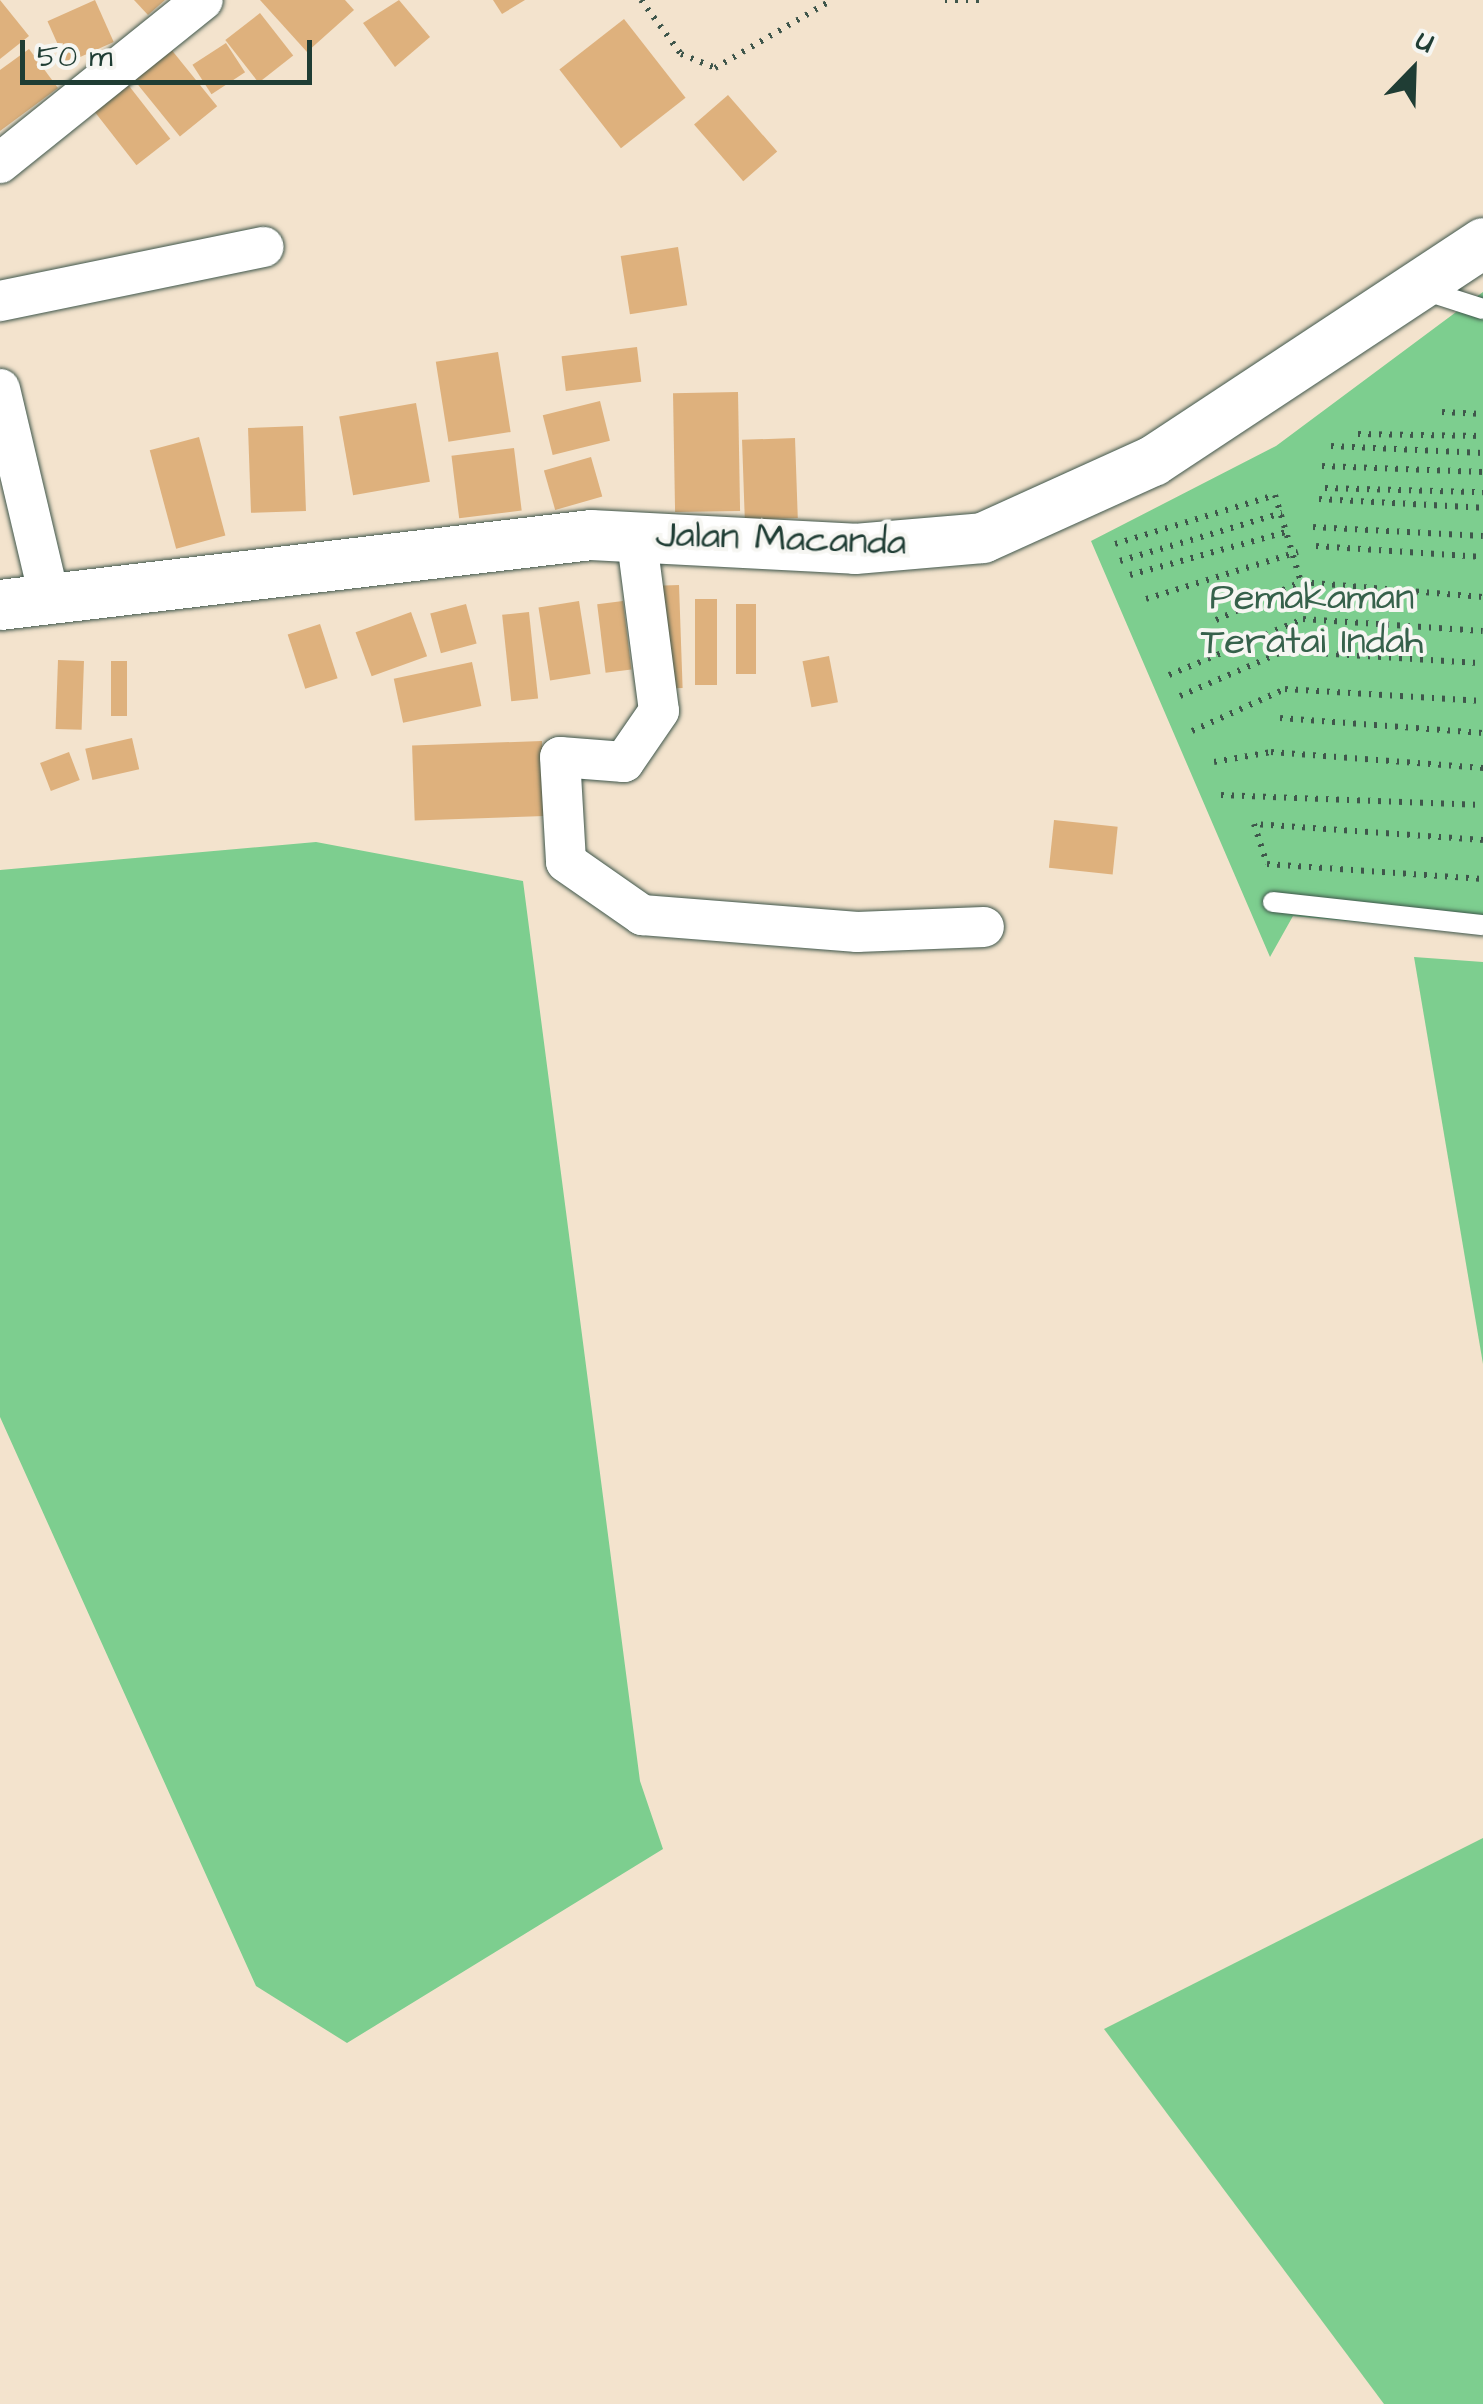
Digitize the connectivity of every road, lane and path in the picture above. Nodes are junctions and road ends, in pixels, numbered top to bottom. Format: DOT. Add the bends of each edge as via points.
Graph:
graph roads {
  1 [pos="203,0"];
  2 [pos="641,0"];
  3 [pos="832,0"];
  4 [pos="945,0"];
  5 [pos="979,0"];
  6 [pos="0,163"];
  7 [pos="1483,242"];
  8 [pos="264,248"];
  9 [pos="1418,287"];
  10 [pos="0,301"];
  11 [pos="1483,309"];
  12 [pos="0,388"];
  13 [pos="1442,412"];
  14 [pos="1483,414"];
  15 [pos="1358,434"];
  16 [pos="1483,436"];
  17 [pos="1331,446"];
  18 [pos="1483,453"];
  19 [pos="1322,466"];
  20 [pos="1483,472"];
  21 [pos="1326,488"];
  22 [pos="1483,492"];
  23 [pos="1318,499"];
  24 [pos="1483,508"];
  25 [pos="1282,513"];
  26 [pos="1313,527"];
  27 [pos="1290,531"];
  28 [pos="636,534"];
  29 [pos="1483,536"];
  30 [pos="1115,544"];
  31 [pos="1316,546"];
  32 [pos="1298,552"];
  33 [pos="1483,557"];
  34 [pos="1120,561"];
  35 [pos="1130,576"];
  36 [pos="1300,582"];
  37 [pos="48,597"];
  38 [pos="1483,597"];
  39 [pos="1146,600"];
  40 [pos="0,605"];
  41 [pos="1216,620"];
  42 [pos="1483,631"];
  43 [pos="1483,663"];
  44 [pos="1168,675"];
  45 [pos="1180,696"];
  46 [pos="1483,701"];
  47 [pos="1280,718"];
  48 [pos="1192,731"];
  49 [pos="1483,732"];
  50 [pos="1214,762"];
  51 [pos="1483,768"];
  52 [pos="1221,795"];
  53 [pos="1483,806"];
  54 [pos="1483,840"];
  55 [pos="1483,879"];
  56 [pos="1274,902"];
  57 [pos="1483,925"];
  58 [pos="984,927"];
  1 -- 6 [label="street"];
  2 -- 3 [label="path" via="682,54 715,68"];
  4 -- 5 [label="path"];
  7 -- 9 [label="street, Jalan Macanda"];
  8 -- 10 [label="street"];
  9 -- 11 [label="lane"];
  9 -- 28 [label="street, Jalan Macanda" via="1153,461 983,538 854,549"];
  12 -- 37 [label="street"];
  13 -- 14 [label="path"];
  15 -- 16 [label="path"];
  17 -- 18 [label="path"];
  19 -- 20 [label="path"];
  21 -- 22 [label="path"];
  23 -- 24 [label="path"];
  25 -- 27 [label="path"];
  25 -- 30 [label="path" via="1275,495"];
  25 -- 34 [label="path"];
  26 -- 29 [label="path"];
  27 -- 32 [label="path"];
  27 -- 35 [label="path"];
  28 -- 37 [label="street, Jalan Macanda"];
  28 -- 58 [label="street" via="660,711 624,762 560,757 566,862 642,915 857,932"];
  31 -- 33 [label="path"];
  32 -- 36 [label="path"];
  32 -- 39 [label="path"];
  36 -- 38 [label="path"];
  36 -- 41 [label="path"];
  37 -- 40 [label="street, Jalan Macanda"];
  42 -- 44 [label="path" via="1302,618"];
  43 -- 45 [label="path" via="1284,651"];
  46 -- 48 [label="path" via="1285,689"];
  47 -- 49 [label="path"];
  50 -- 51 [label="path" via="1272,752"];
  52 -- 53 [label="path"];
  54 -- 55 [label="path" via="1254,824 1267,864"];
  56 -- 57 [label="lane"];
}
